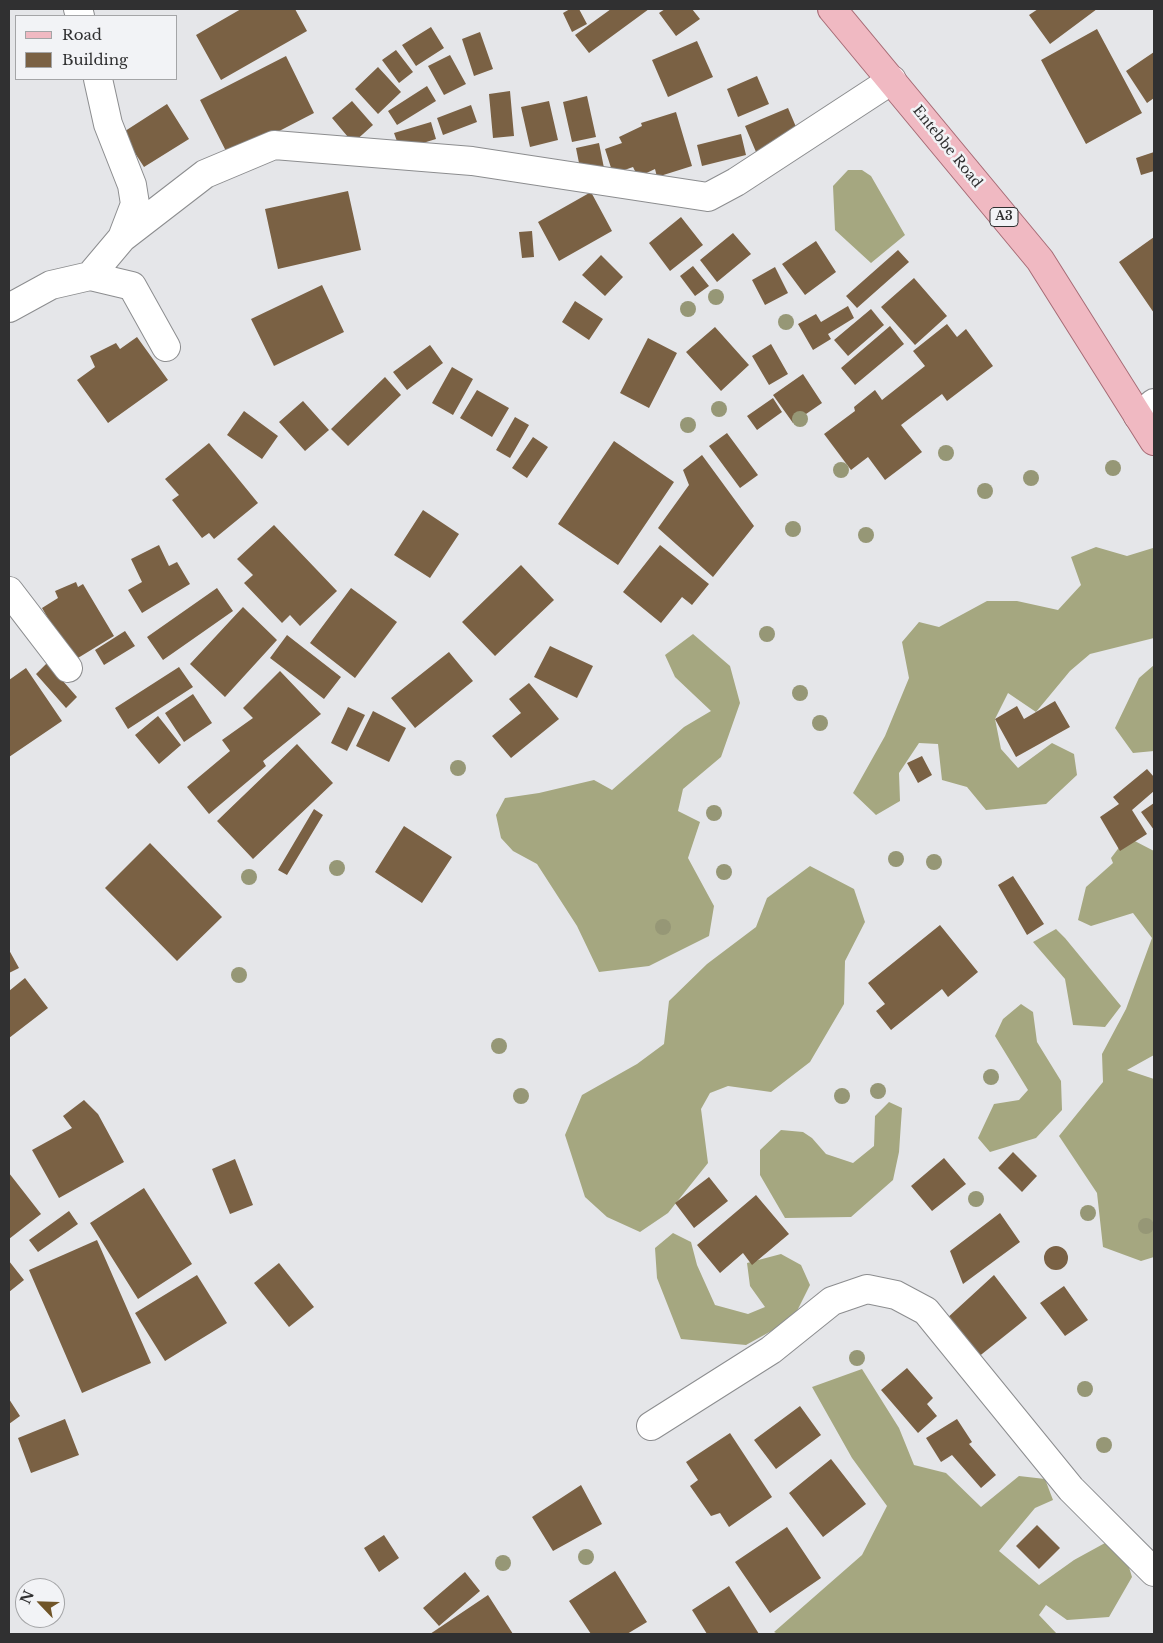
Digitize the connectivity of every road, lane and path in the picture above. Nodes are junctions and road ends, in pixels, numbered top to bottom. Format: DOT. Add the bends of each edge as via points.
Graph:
graph roads {
  1 [pos="832,9"];
  2 [pos="98,80"];
  3 [pos="892,80"];
  4 [pos="122,238"];
  5 [pos="90,276"];
  6 [pos="9,308"];
  7 [pos="166,347"];
  8 [pos="1146,409"];
  9 [pos="1154,441"];
  10 [pos="9,591"];
  11 [pos="68,668"];
  12 [pos="651,1426"];
  13 [pos="1154,1572"];
  1 -- 3 [label="main road, Entebbe Road / A3"];
  2 -- 4 [label="street" via="108,124 132,185 135,204"];
  3 -- 4 [label="street" via="708,197 472,162 274,145 205,174"];
  3 -- 8 [label="main road, Entebbe Road / A3" via="1040,260"];
  4 -- 5 [label="street"];
  5 -- 6 [label="street" via="51,285"];
  5 -- 7 [label="street" via="132,286"];
  8 -- 9 [label="main road, Entebbe Road / A3"];
  10 -- 11 [label="street"];
  12 -- 13 [label="street" via="771,1350 832,1300 867,1289 896,1295 926,1311 1071,1489"];
}
